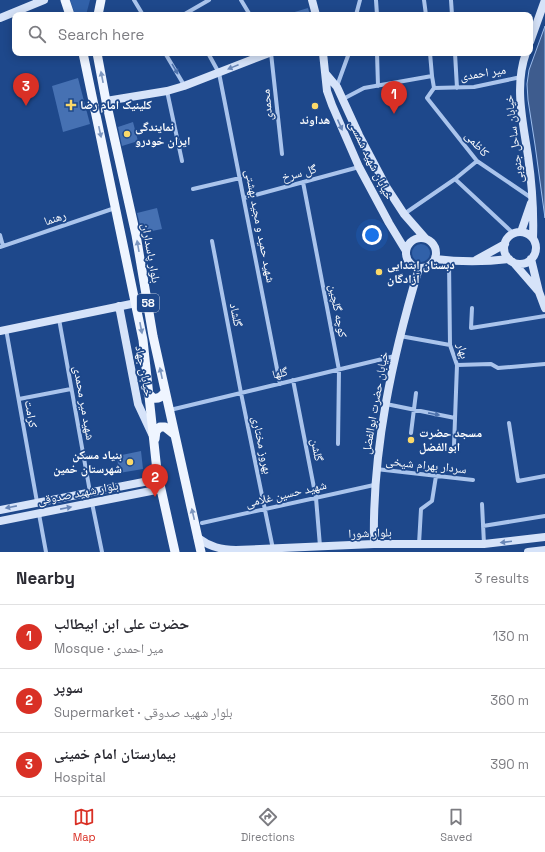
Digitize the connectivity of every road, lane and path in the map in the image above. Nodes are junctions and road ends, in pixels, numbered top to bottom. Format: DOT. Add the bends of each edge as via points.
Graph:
graph roads {
  1 [pos="44,0"];
  2 [pos="65,0"];
  3 [pos="101,0"];
  4 [pos="134,0"];
  5 [pos="209,0"];
  6 [pos="241,0"];
  7 [pos="312,0"];
  8 [pos="360,0"];
  9 [pos="376,0"];
  10 [pos="424,0"];
  11 [pos="451,0"];
  12 [pos="545,0"];
  13 [pos="15,12"];
  14 [pos="69,12"];
  15 [pos="99,12"];
  16 [pos="141,12"];
  17 [pos="188,12"];
  18 [pos="248,12"];
  19 [pos="315,12"];
  20 [pos="357,12"];
  21 [pos="377,12"];
  22 [pos="426,12"];
  23 [pos="452,12"];
  24 [pos="12,13"];
  25 [pos="0,18"];
  26 [pos="533,34"];
  27 [pos="84,56"];
  28 [pos="98,56"];
  29 [pos="167,56"];
  30 [pos="210,56"];
  31 [pos="262,56"];
  32 [pos="270,56"];
  33 [pos="323,56"];
  34 [pos="348,56"];
  35 [pos="378,56"];
  36 [pos="430,56"];
  37 [pos="455,56"];
  38 [pos="525,56"];
  39 [pos="219,73"];
  40 [pos="326,74"];
  41 [pos="432,76"];
  42 [pos="521,77"];
  43 [pos="184,86"];
  44 [pos="337,86"];
  45 [pos="378,86"];
  46 [pos="434,88"];
  47 [pos="457,88"];
  48 [pos="167,91"];
  49 [pos="342,99"];
  50 [pos="106,101"];
  51 [pos="282,154"];
  52 [pos="182,161"];
  53 [pos="477,161"];
  54 [pos="359,167"];
  55 [pos="240,178"];
  56 [pos="455,179"];
  57 [pos="303,182"];
  58 [pos="193,189"];
  59 [pos="244,198"];
  60 [pos="533,199"];
  61 [pos="116,208"];
  62 [pos="404,214"];
  63 [pos="517,233"];
  64 [pos="0,235"];
  65 [pos="425,238"];
  66 [pos="212,241"];
  67 [pos="534,242"];
  68 [pos="545,242"];
  69 [pos="505,244"];
  70 [pos="2,246"];
  71 [pos="406,251"];
  72 [pos="435,259"];
  73 [pos="475,260"];
  74 [pos="531,260"];
  75 [pos="449,261"];
  76 [pos="511,261"];
  77 [pos="419,268"];
  78 [pos="539,292"];
  79 [pos="136,303"];
  80 [pos="119,306"];
  81 [pos="472,308"];
  82 [pos="545,308"];
  83 [pos="545,316"];
  84 [pos="58,319"];
  85 [pos="3,330"];
  86 [pos="400,336"];
  87 [pos="450,344"];
  88 [pos="395,356"];
  89 [pos="545,364"];
  90 [pos="456,365"];
  91 [pos="339,370"];
  92 [pos="293,380"];
  93 [pos="280,384"];
  94 [pos="71,389"];
  95 [pos="148,392"];
  96 [pos="165,392"];
  97 [pos="241,393"];
  98 [pos="416,393"];
  99 [pos="18,399"];
  100 [pos="386,404"];
  101 [pos="169,410"];
  102 [pos="414,410"];
  103 [pos="455,418"];
  104 [pos="509,423"];
  105 [pos="411,433"];
  106 [pos="175,435"];
  107 [pos="153,440"];
  108 [pos="338,444"];
  109 [pos="454,446"];
  110 [pos="375,469"];
  111 [pos="436,476"];
  112 [pos="545,476"];
  113 [pos="159,479"];
  114 [pos="474,480"];
  115 [pos="374,485"];
  116 [pos="161,489"];
  117 [pos="90,492"];
  118 [pos="316,498"];
  119 [pos="37,502"];
  120 [pos="92,502"];
  121 [pos="482,504"];
  122 [pos="266,509"];
  123 [pos="0,510"];
  124 [pos="39,513"];
  125 [pos="545,516"];
  126 [pos="0,521"];
  127 [pos="202,524"];
  128 [pos="483,526"];
  129 [pos="545,537"];
  130 [pos="198,538"];
  131 [pos="374,544"];
  132 [pos="484,544"];
  133 [pos="419,545"];
  134 [pos="320,547"];
  135 [pos="273,549"];
  136 [pos="545,550"];
  137 [pos="234,551"];
  138 [pos="46,552"];
  139 [pos="102,552"];
  140 [pos="176,552"];
  141 [pos="201,552"];
  142 [pos="528,552"];
  1 -- 13 [label="street"];
  2 -- 14 [label="main road"];
  3 -- 15 [label="main road"];
  4 -- 16 [label="street"];
  5 -- 17 [label="street"];
  6 -- 18 [label="street"];
  7 -- 19 [label="street"];
  8 -- 20 [label="street"];
  9 -- 21 [label="street"];
  10 -- 22 [label="street"];
  11 -- 23 [label="street"];
  12 -- 26 [label="street"];
  24 -- 25 [label="street"];
  27 -- 61 [label="main road, بلوار پاسداران / 58, one-way"];
  50 -- 28 [label="main road, بلوار پاسداران / 58, one-way"];
  29 -- 43 [label="street, one-way"];
  30 -- 39 [label="street, شهید حمید و مجید بهشتی"];
  31 -- 39 [label="street, one-way"];
  32 -- 51 [label="street, محمدی"];
  33 -- 40 [label="street, خیابان شهید شمسی"];
  34 -- 44 [label="street"];
  35 -- 45 [label="street"];
  36 -- 41 [label="street"];
  37 -- 47 [label="street"];
  38 -- 42 [label="street, خیابان ساحل جنوبی"];
  39 -- 43 [label="street"];
  39 -- 55 [label="street, شهید حمید و مجید بهشتی"];
  40 -- 44 [label="street, خیابان شهید شمسی"];
  40 -- 54 [label="street, خیابان شهید شمسی, one-way" via="327,91"];
  41 -- 45 [label="street"];
  41 -- 46 [label="street"];
  42 -- 47 [label="street, میر احمدی"];
  42 -- 60 [label="street, خیابان ساحل جنوبی" via="520,100"];
  43 -- 48 [label="street"];
  44 -- 49 [label="street, خیابان شهید شمسی"];
  45 -- 49 [label="street" via="364,88"];
  46 -- 47 [label="street, میر احمدی"];
  46 -- 53 [label="street, کاظمی" via="427,98"];
  48 -- 50 [label="street"];
  48 -- 52 [label="street"];
  49 -- 62 [label="street, خیابان شهید شمسی" via="387,188"];
  96 -- 50 [label="main road, بلوار پاسداران / 58, one-way" via="136,235"];
  53 -- 56 [label="street"];
  53 -- 60 [label="street, کاظمی"];
  54 -- 57 [label="street, گل سرخ"];
  54 -- 71 [label="street, خیابان شهید شمسی"];
  55 -- 58 [label="street"];
  55 -- 59 [label="street, شهید حمید و مجید بهشتی"];
  56 -- 62 [label="street"];
  56 -- 63 [label="street"];
  57 -- 59 [label="street, گل سرخ"];
  57 -- 91 [label="street, کوچه گلچین"];
  59 -- 93 [label="street, شهید حمید و مجید بهشتی"];
  60 -- 63 [label="street"];
  60 -- 67 [label="street, خیابان ساحل جنوبی"];
  61 -- 70 [label="street, رهنما"];
  61 -- 79 [label="main road, بلوار پاسداران / 58"];
  62 -- 65 [label="street, خیابان شهید شمسی"];
  63 -- 67 [label="street" via="525,233"];
  63 -- 69 [label="street" via="508,238"];
  64 -- 70 [label="street"];
  65 -- 71 [label="street" via="415,239"];
  65 -- 72 [label="street" via="430,240 436,249"];
  66 -- 97 [label="street, گلشاد"];
  67 -- 68 [label="street"];
  67 -- 74 [label="street" via="535,253"];
  69 -- 73 [label="street"];
  69 -- 76 [label="street" via="505,252"];
  71 -- 77 [label="street" via="410,264"];
  72 -- 75 [label="street"];
  72 -- 77 [label="street" via="429,266"];
  73 -- 75 [label="street"];
  73 -- 76 [label="street"];
  74 -- 76 [label="street" via="525,264"];
  74 -- 78 [label="street"];
  75 -- 87 [label="street, بهار"];
  76 -- 78 [label="street"];
  77 -- 86 [label="street, خیابان حضرت ابوالفضل"];
  78 -- 82 [label="street"];
  79 -- 80 [label="street"];
  79 -- 95 [label="main road, بلوار پاسداران / 58, one-way"];
  80 -- 84 [label="street"];
  80 -- 107 [label="street, خیابان جهاد" via="138,404"];
  81 -- 83 [label="street" via="471,328"];
  84 -- 85 [label="street"];
  84 -- 94 [label="street, شهید میر محمدی"];
  85 -- 99 [label="street, کرامت"];
  86 -- 87 [label="street"];
  86 -- 88 [label="street, خیابان حضرت ابوالفضل"];
  87 -- 90 [label="street, بهار"];
  88 -- 91 [label="street, گلها"];
  88 -- 100 [label="street, خیابان حضرت ابوالفضل"];
  89 -- 90 [label="street" via="498,368 491,364"];
  90 -- 103 [label="street, بهار"];
  91 -- 92 [label="street, گلها"];
  91 -- 108 [label="street, کوچه گلچین"];
  92 -- 93 [label="street, گلها"];
  92 -- 118 [label="street, گلشن"];
  93 -- 97 [label="street, گلها"];
  94 -- 99 [label="street"];
  94 -- 117 [label="street, شهید میر محمدی"];
  95 -- 96 [label="main road" via="157,399"];
  95 -- 107 [label="main road, بلوار پاسداران / 58"];
  96 -- 101 [label="main road, بلوار پاسداران / 58"];
  97 -- 101 [label="street, گلها"];
  97 -- 122 [label="street, بهروز مختاری"];
  98 -- 102 [label="street"];
  99 -- 119 [label="street, کرامت"];
  100 -- 102 [label="street"];
  100 -- 110 [label="street, خیابان حضرت ابوالفضل"];
  101 -- 106 [label="main road, بلوار پاسداران / 58"];
  102 -- 103 [label="street, one-way"];
  102 -- 105 [label="street"];
  103 -- 109 [label="street, بهار"];
  104 -- 112 [label="street" via="518,481"];
  106 -- 107 [label="main road" via="165,427 160,427"];
  130 -- 106 [label="main road, بلوار پاسداران / 58, one-way"];
  107 -- 113 [label="main road, بلوار پاسداران / 58"];
  110 -- 111 [label="street, سردار بهرام شیخی"];
  110 -- 115 [label="street, خیابان حضرت ابوالفضل"];
  111 -- 114 [label="street, سردار بهرام شیخی"];
  111 -- 133 [label="street" via="432,501 421,509"];
  113 -- 116 [label="main road, بلوار پاسداران / 58"];
  113 -- 117 [label="street, بلوار شهید صدوقی"];
  115 -- 118 [label="street, شهید حسین غلامی"];
  115 -- 131 [label="street, خیابان حضرت ابوالفضل"];
  116 -- 120 [label="street, بلوار شهید صدوقی"];
  116 -- 140 [label="main road, بلوار پاسداران / 58"];
  117 -- 119 [label="street, بلوار شهید صدوقی"];
  118 -- 122 [label="street, شهید حسین غلامی"];
  118 -- 134 [label="street, گلشن"];
  119 -- 123 [label="street, بلوار شهید صدوقی, one-way"];
  124 -- 120 [label="street, بلوار شهید صدوقی, one-way"];
  120 -- 139 [label="street"];
  121 -- 128 [label="street"];
  122 -- 127 [label="street, شهید حسین غلامی"];
  122 -- 135 [label="street, بهروز مختاری"];
  124 -- 126 [label="street, بلوار شهید صدوقی"];
  124 -- 138 [label="street"];
  125 -- 128 [label="street"];
  128 -- 132 [label="street"];
  129 -- 132 [label="street, بلوار شورا, one-way"];
  130 -- 137 [label="street, بلوار شورا" via="216,548"];
  130 -- 141 [label="main road, بلوار پاسداران / 58"];
  131 -- 133 [label="street, بلوار شورا"];
  131 -- 134 [label="street, بلوار شورا"];
  132 -- 133 [label="street, بلوار شورا"];
  134 -- 135 [label="street, بلوار شورا"];
  135 -- 137 [label="street, بلوار شورا"];
  136 -- 142 [label="street"];
}
